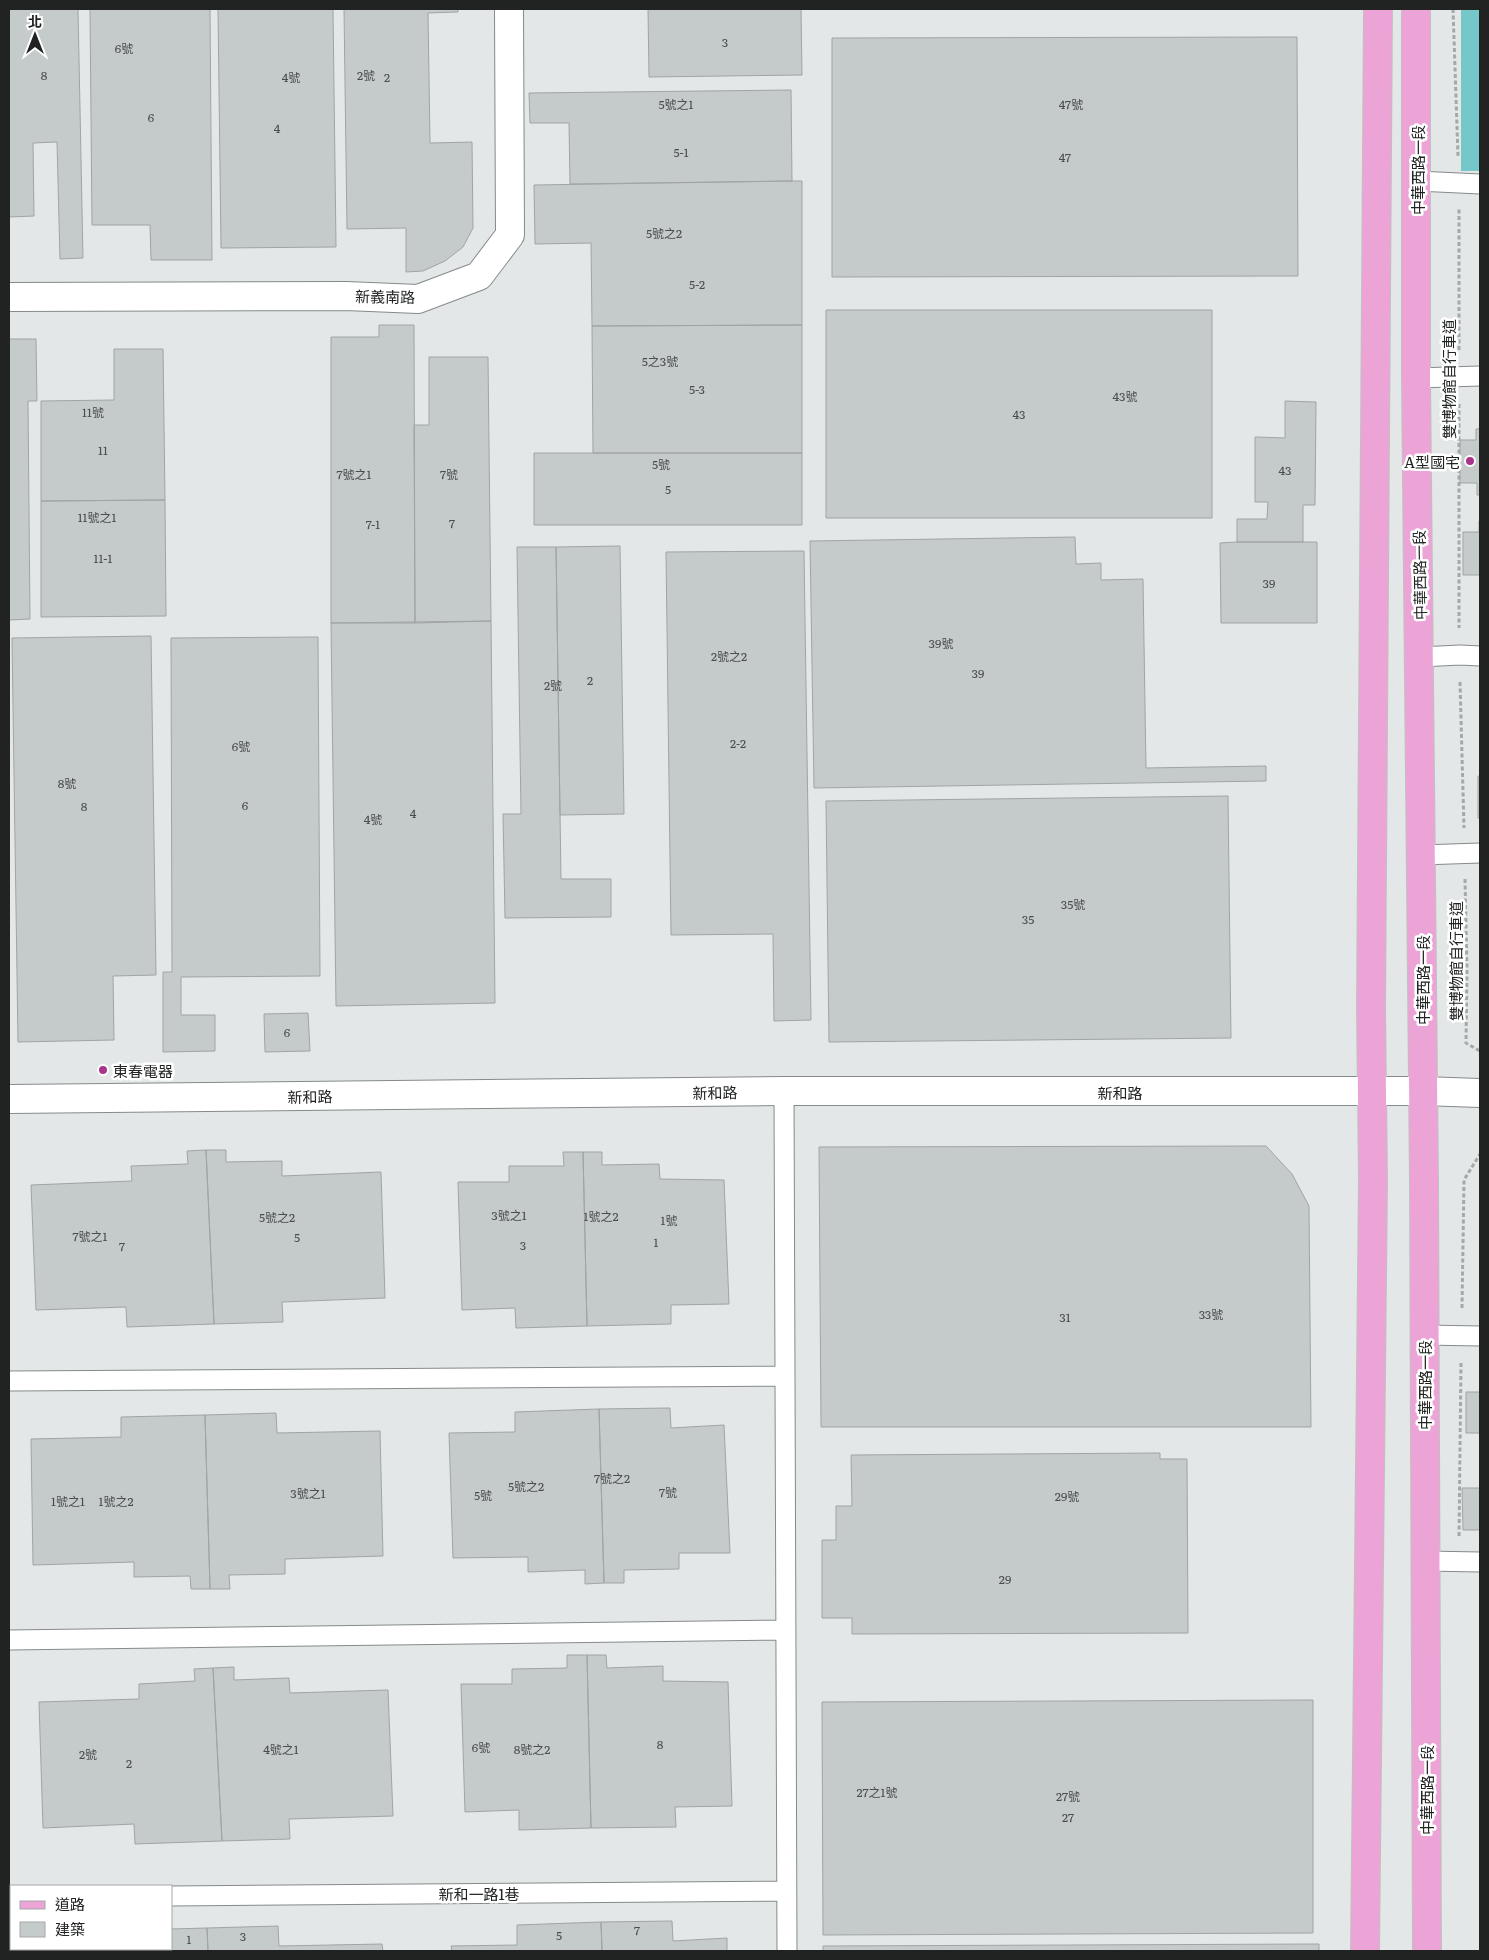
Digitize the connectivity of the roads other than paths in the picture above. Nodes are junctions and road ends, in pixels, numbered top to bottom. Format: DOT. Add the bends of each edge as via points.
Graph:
graph roads {
  1 [pos="509,9"];
  2 [pos="1378,9"];
  3 [pos="1416,9"];
  4 [pos="1417,181"];
  5 [pos="1480,184"];
  6 [pos="9,297"];
  7 [pos="1480,376"];
  8 [pos="1416,378"];
  9 [pos="1480,656"];
  10 [pos="1420,657"];
  11 [pos="1480,853"];
  12 [pos="1421,855"];
  13 [pos="784,1091"];
  14 [pos="1422,1091"];
  15 [pos="1372,1092"];
  16 [pos="1480,1093"];
  17 [pos="9,1099"];
  18 [pos="1424,1336"];
  19 [pos="1480,1336"];
  20 [pos="785,1376"];
  21 [pos="9,1381"];
  22 [pos="1424,1561"];
  23 [pos="1480,1562"];
  24 [pos="785,1630"];
  25 [pos="9,1640"];
  26 [pos="786,1891"];
  27 [pos="172,1896"];
  28 [pos="786,1951"];
  29 [pos="1366,1951"];
  30 [pos="1427,1951"];
  1 -- 6 [label="street, 新義南路" via="510,235 479,276 418,298"];
  2 -- 15 [label="main road"];
  3 -- 4 [label="main road, 中華西路一段"];
  4 -- 5 [label="lane"];
  4 -- 8 [label="main road, 中華西路一段"];
  7 -- 8 [label="lane"];
  8 -- 10 [label="main road, 中華西路一段"];
  9 -- 10 [label="lane"];
  10 -- 12 [label="main road, 中華西路一段"];
  11 -- 12 [label="lane"];
  12 -- 14 [label="main road, 中華西路一段"];
  13 -- 15 [label="street, 新和路"];
  13 -- 17 [label="street, 新和路"];
  13 -- 20 [label="lane"];
  14 -- 15 [label="street, 新和路"];
  14 -- 16 [label="street, 新和路"];
  14 -- 18 [label="main road, 中華西路一段"];
  15 -- 29 [label="main road"];
  18 -- 19 [label="lane"];
  18 -- 22 [label="main road, 中華西路一段"];
  20 -- 21 [label="lane"];
  20 -- 24 [label="lane"];
  22 -- 23 [label="lane"];
  22 -- 30 [label="main road, 中華西路一段"];
  24 -- 25 [label="lane"];
  24 -- 26 [label="lane"];
  26 -- 27 [label="lane, 新和一路1巷"];
  26 -- 28 [label="lane"];
}
